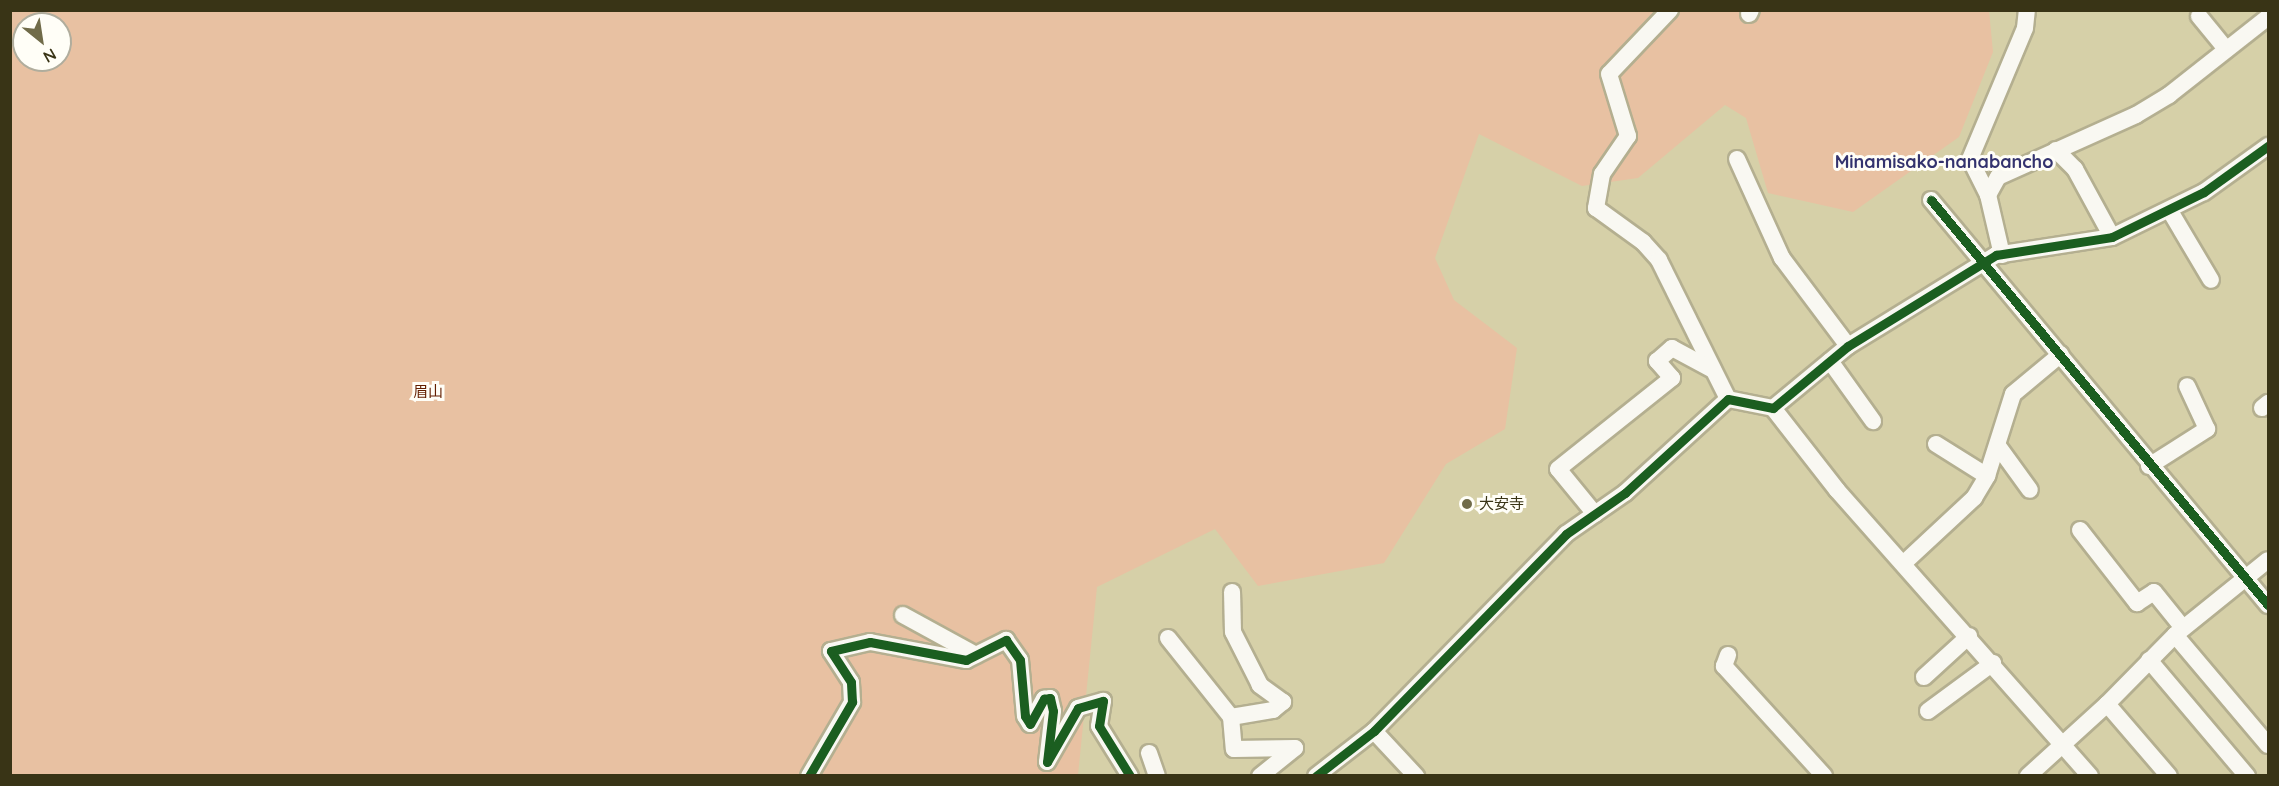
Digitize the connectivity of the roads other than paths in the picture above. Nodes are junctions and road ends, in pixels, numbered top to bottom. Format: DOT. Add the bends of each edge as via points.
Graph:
graph roads {
  1 [pos="1670,10"];
  2 [pos="2027,10"];
  3 [pos="2199,16"];
  4 [pos="2268,17"];
  5 [pos="2226,49"];
  6 [pos="2268,147"];
  7 [pos="2056,150"];
  8 [pos="1737,159"];
  9 [pos="1988,195"];
  10 [pos="1931,200"];
  11 [pos="2170,212"];
  12 [pos="2112,237"];
  13 [pos="2002,255"];
  14 [pos="1984,263"];
  15 [pos="2211,280"];
  16 [pos="1848,346"];
  17 [pos="2061,354"];
  18 [pos="1830,361"];
  19 [pos="1713,370"];
  20 [pos="2187,386"];
  21 [pos="1728,399"];
  22 [pos="1773,408"];
  23 [pos="1873,421"];
  24 [pos="1936,444"];
  25 [pos="1998,446"];
  26 [pos="2149,466"];
  27 [pos="1987,476"];
  28 [pos="2030,490"];
  29 [pos="1594,514"];
  30 [pos="2080,530"];
  31 [pos="2268,560"];
  32 [pos="1904,563"];
  33 [pos="2246,577"];
  34 [pos="1232,592"];
  35 [pos="2268,605"];
  36 [pos="903,615"];
  37 [pos="2179,632"];
  38 [pos="1969,636"];
  39 [pos="1168,638"];
  40 [pos="976,655"];
  41 [pos="1728,655"];
  42 [pos="2149,660"];
  43 [pos="1993,663"];
  44 [pos="1924,677"];
  45 [pos="2108,704"];
  46 [pos="1928,711"];
  47 [pos="1230,717"];
  48 [pos="1374,731"];
  49 [pos="2064,745"];
  50 [pos="2268,745"];
  51 [pos="1149,753"];
  52 [pos="809,776"];
  53 [pos="1130,776"];
  54 [pos="1157,776"];
  55 [pos="1260,776"];
  56 [pos="1316,776"];
  57 [pos="1416,776"];
  58 [pos="1824,776"];
  59 [pos="2028,776"];
  60 [pos="2090,776"];
  61 [pos="2169,776"];
  62 [pos="2247,776"];
  1 -- 19 [label="street" via="1609,74 1628,136 1602,174 1596,208 1643,242 1659,260"];
  2 -- 9 [label="street" via="2025,28 1970,159"];
  3 -- 5 [label="street"];
  4 -- 5 [label="street"];
  5 -- 7 [label="street" via="2144,110"];
  6 -- 11 [label="street"];
  7 -- 9 [label="street" via="1998,177"];
  7 -- 12 [label="street" via="2075,169"];
  8 -- 16 [label="street" via="1782,258"];
  9 -- 13 [label="street"];
  10 -- 14 [label="street"];
  11 -- 12 [label="street"];
  11 -- 15 [label="street"];
  12 -- 13 [label="street"];
  13 -- 14 [label="street"];
  14 -- 16 [label="street"];
  14 -- 17 [label="street"];
  16 -- 18 [label="street"];
  17 -- 25 [label="street" via="2013,394"];
  17 -- 26 [label="street"];
  18 -- 22 [label="street"];
  18 -- 23 [label="street"];
  19 -- 21 [label="street"];
  19 -- 29 [label="street" via="1672,348 1657,361 1672,378 1558,469"];
  20 -- 26 [label="street" via="2207,429"];
  21 -- 22 [label="street"];
  21 -- 29 [label="street" via="1625,493"];
  22 -- 32 [label="street" via="1837,490"];
  24 -- 27 [label="street"];
  25 -- 27 [label="street"];
  25 -- 28 [label="street"];
  26 -- 33 [label="street"];
  27 -- 32 [label="street" via="1974,498"];
  29 -- 48 [label="street" via="1566,534"];
  30 -- 37 [label="street" via="2137,603 2154,592"];
  31 -- 33 [label="street"];
  32 -- 38 [label="street"];
  33 -- 35 [label="street"];
  33 -- 37 [label="street"];
  34 -- 47 [label="street" via="1233,632 1260,685 1283,702 1273,710"];
  36 -- 40 [label="street"];
  37 -- 42 [label="street"];
  37 -- 50 [label="street"];
  38 -- 43 [label="street"];
  38 -- 44 [label="street"];
  39 -- 47 [label="street"];
  40 -- 52 [label="street" via="966,660 870,642 831,651 851,682 852,702"];
  40 -- 53 [label="street" via="1006,640 1020,660 1025,716 1030,724 1044,699 1050,698 1053,711 1047,762 1078,708 1103,701 1099,726"];
  41 -- 58 [label="street" via="1724,666"];
  42 -- 45 [label="street"];
  42 -- 62 [label="street"];
  43 -- 46 [label="street"];
  43 -- 49 [label="street"];
  45 -- 49 [label="street"];
  45 -- 61 [label="street"];
  47 -- 55 [label="street" via="1234,749 1294,748"];
  48 -- 56 [label="street"];
  48 -- 57 [label="street"];
  49 -- 59 [label="street"];
  49 -- 60 [label="street"];
  51 -- 54 [label="street"];
}
